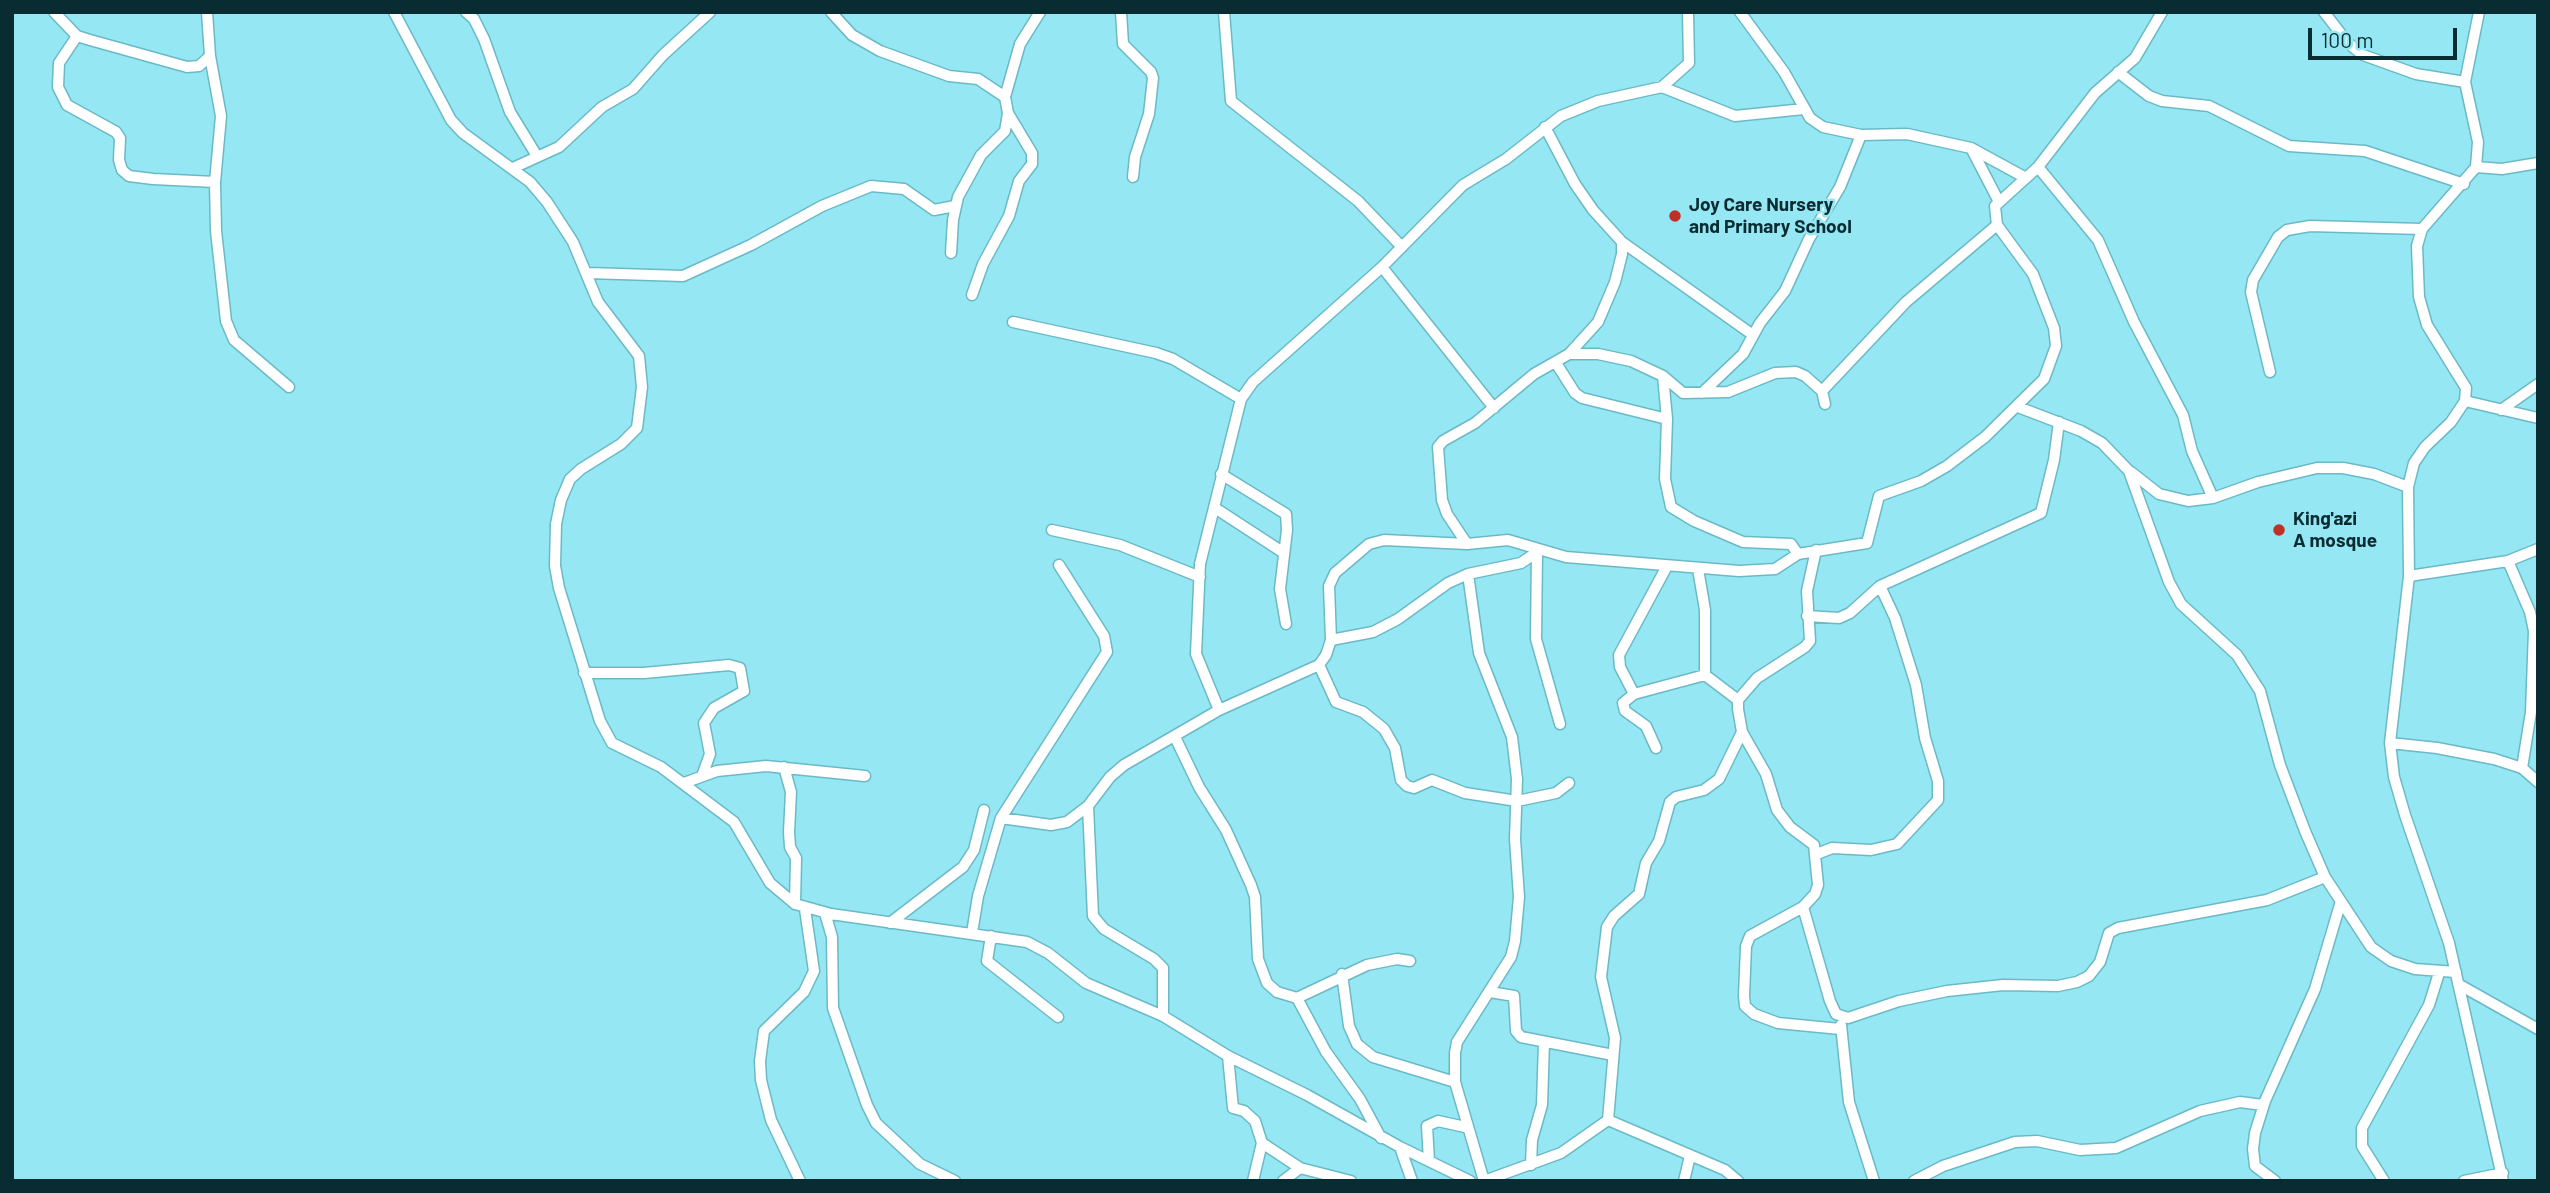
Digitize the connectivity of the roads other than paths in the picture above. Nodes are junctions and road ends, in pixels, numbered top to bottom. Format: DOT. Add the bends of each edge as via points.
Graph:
graph roads {
  1 [pos="54,12"];
  2 [pos="207,12"];
  3 [pos="394,12"];
  4 [pos="466,12"];
  5 [pos="710,12"];
  6 [pos="831,12"];
  7 [pos="1040,12"];
  8 [pos="1121,12"];
  9 [pos="1224,12"];
  10 [pos="1688,12"];
  11 [pos="1740,12"];
  12 [pos="2162,12"];
  13 [pos="2324,12"];
  14 [pos="2479,12"];
  15 [pos="77,36"];
  16 [pos="210,57"];
  17 [pos="2118,72"];
  18 [pos="2465,82"];
  19 [pos="1662,87"];
  20 [pos="1005,97"];
  21 [pos="1804,109"];
  22 [pos="1008,113"];
  23 [pos="1545,127"];
  24 [pos="1861,135"];
  25 [pos="1971,148"];
  26 [pos="537,156"];
  27 [pos="2538,163"];
  28 [pos="2038,166"];
  29 [pos="2476,167"];
  30 [pos="513,168"];
  31 [pos="1133,177"];
  32 [pos="2026,178"];
  33 [pos="215,182"];
  34 [pos="2464,184"];
  35 [pos="1998,200"];
  36 [pos="955,206"];
  37 [pos="1997,225"];
  38 [pos="2422,229"];
  39 [pos="1622,242"];
  40 [pos="1402,247"];
  41 [pos="951,253"];
  42 [pos="1382,267"];
  43 [pos="588,273"];
  44 [pos="972,295"];
  45 [pos="1013,322"];
  46 [pos="1753,335"];
  47 [pos="1569,354"];
  48 [pos="1556,363"];
  49 [pos="2270,372"];
  50 [pos="1662,376"];
  51 [pos="2538,384"];
  52 [pos="289,387"];
  53 [pos="1822,391"];
  54 [pos="1702,394"];
  55 [pos="1241,399"];
  56 [pos="2465,401"];
  57 [pos="1825,404"];
  58 [pos="2018,407"];
  59 [pos="1494,408"];
  60 [pos="2501,411"];
  61 [pos="2538,418"];
  62 [pos="1667,419"];
  63 [pos="2059,422"];
  64 [pos="2129,471"];
  65 [pos="1221,474"];
  66 [pos="2408,486"];
  67 [pos="2213,498"];
  68 [pos="1215,508"];
  69 [pos="1052,530"];
  70 [pos="1467,544"];
  71 [pos="1816,550"];
  72 [pos="2538,550"];
  73 [pos="1538,551"];
  74 [pos="1284,553"];
  75 [pos="1798,555"];
  76 [pos="2508,561"];
  77 [pos="1059,565"];
  78 [pos="1666,568"];
  79 [pos="1698,569"];
  80 [pos="1468,574"];
  81 [pos="2409,576"];
  82 [pos="1200,577"];
  83 [pos="1880,586"];
  84 [pos="1807,616"];
  85 [pos="1286,624"];
  86 [pos="1331,640"];
  87 [pos="1319,665"];
  88 [pos="584,673"];
  89 [pos="1705,675"];
  90 [pos="1634,694"];
  91 [pos="1738,700"];
  92 [pos="1219,710"];
  93 [pos="1560,724"];
  94 [pos="1742,733"];
  95 [pos="1175,737"];
  96 [pos="2390,743"];
  97 [pos="1656,748"];
  98 [pos="784,767"];
  99 [pos="2522,768"];
  100 [pos="702,776"];
  101 [pos="865,776"];
  102 [pos="2538,782"];
  103 [pos="684,783"];
  104 [pos="1569,783"];
  105 [pos="1517,801"];
  106 [pos="1088,806"];
  107 [pos="984,810"];
  108 [pos="1001,818"];
  109 [pos="1817,854"];
  110 [pos="2325,877"];
  111 [pos="2341,901"];
  112 [pos="800,907"];
  113 [pos="1803,907"];
  114 [pos="825,913"];
  115 [pos="890,923"];
  116 [pos="972,933"];
  117 [pos="990,936"];
  118 [pos="1410,961"];
  119 [pos="2456,972"];
  120 [pos="2439,973"];
  121 [pos="1342,974"];
  122 [pos="2458,984"];
  123 [pos="1490,992"];
  124 [pos="1297,998"];
  125 [pos="1163,1016"];
  126 [pos="1058,1017"];
  127 [pos="1841,1017"];
  128 [pos="1840,1029"];
  129 [pos="2538,1030"];
  130 [pos="1544,1042"];
  131 [pos="1614,1055"];
  132 [pos="1228,1056"];
  133 [pos="1455,1082"];
  134 [pos="2263,1105"];
  135 [pos="1608,1120"];
  136 [pos="1465,1127"];
  137 [pos="1382,1138"];
  138 [pos="1262,1143"];
  139 [pos="1400,1147"];
  140 [pos="1690,1156"];
  141 [pos="1429,1161"];
  142 [pos="1531,1166"];
  143 [pos="1300,1168"];
  144 [pos="2503,1177"];
  145 [pos="800,1181"];
  146 [pos="955,1181"];
  147 [pos="1253,1181"];
  148 [pos="1283,1181"];
  149 [pos="1351,1181"];
  150 [pos="1412,1181"];
  151 [pos="1471,1181"];
  152 [pos="1484,1181"];
  153 [pos="1684,1181"];
  154 [pos="1738,1181"];
  155 [pos="1874,1181"];
  156 [pos="1914,1181"];
  157 [pos="2275,1181"];
  158 [pos="2384,1181"];
  159 [pos="2464,1181"];
  1 -- 15 [label="street"];
  2 -- 16 [label="street"];
  3 -- 30 [label="street" via="451,120"];
  4 -- 26 [label="street" via="484,39 510,112"];
  5 -- 26 [label="street" via="633,89 602,107 559,146"];
  6 -- 20 [label="street" via="852,35 880,51 949,76 978,79"];
  7 -- 20 [label="street" via="1020,44"];
  8 -- 31 [label="street" via="1123,44 1153,78"];
  9 -- 40 [label="street" via="1231,101 1358,201"];
  10 -- 19 [label="street" via="1689,63"];
  11 -- 21 [label="street" via="1784,72"];
  12 -- 17 [label="street" via="2146,44"];
  13 -- 18 [label="street" via="2363,55 2416,74"];
  14 -- 18 [label="street"];
  15 -- 16 [label="street" via="187,67 199,66"];
  15 -- 33 [label="street" via="59,63 58,88 66,105 116,132 122,170 129,176"];
  16 -- 33 [label="street" via="221,116"];
  17 -- 28 [label="street" via="2086,104"];
  17 -- 34 [label="street" via="2149,96 2209,106 2289,146 2365,152"];
  18 -- 29 [label="street" via="2478,142"];
  19 -- 21 [label="street" via="1735,116"];
  19 -- 23 [label="street" via="1598,100"];
  20 -- 22 [label="street"];
  21 -- 24 [label="street" via="1823,127"];
  22 -- 36 [label="street" via="1005,131 981,155"];
  22 -- 44 [label="street" via="1032,153 1032,164 1019,181 1009,216"];
  23 -- 39 [label="street" via="1593,210"];
  23 -- 40 [label="street" via="1506,159 1463,185"];
  24 -- 25 [label="street" via="1907,134"];
  24 -- 46 [label="street" via="1840,187 1785,290"];
  25 -- 32 [label="street"];
  25 -- 35 [label="street"];
  26 -- 30 [label="street"];
  27 -- 29 [label="street" via="2502,169"];
  28 -- 32 [label="street"];
  28 -- 67 [label="street" via="2098,240 2183,415 2192,451"];
  29 -- 34 [label="street"];
  30 -- 43 [label="street" via="547,202"];
  32 -- 35 [label="street"];
  33 -- 52 [label="street" via="226,321 241,347"];
  34 -- 38 [label="street"];
  35 -- 37 [label="street"];
  36 -- 41 [label="street"];
  36 -- 43 [label="street" via="934,210 904,189 871,186 683,276"];
  37 -- 53 [label="street" via="1906,302"];
  37 -- 58 [label="street" via="2038,286 2054,328 2056,346 2044,379"];
  38 -- 49 [label="street" via="2310,226 2287,230 2278,237 2251,292"];
  38 -- 56 [label="street" via="2416,257 2420,297 2427,325 2462,377"];
  39 -- 46 [label="street"];
  39 -- 47 [label="street" via="1607,304 1598,322"];
  40 -- 42 [label="street"];
  42 -- 55 [label="street" via="1267,368"];
  42 -- 59 [label="street"];
  43 -- 88 [label="street" via="598,302 639,356 642,387 640,418 633,434 581,469 561,500 555,566"];
  45 -- 55 [label="street" via="1156,353"];
  46 -- 54 [label="street" via="1743,354"];
  47 -- 48 [label="street"];
  47 -- 50 [label="street" via="1611,356"];
  48 -- 59 [label="street" via="1534,373"];
  48 -- 62 [label="street" via="1582,398"];
  50 -- 54 [label="street" via="1678,392"];
  50 -- 62 [label="street"];
  51 -- 60 [label="street"];
  53 -- 54 [label="street" via="1805,376 1787,372 1774,373 1742,389"];
  53 -- 57 [label="street"];
  55 -- 65 [label="street"];
  56 -- 60 [label="street"];
  56 -- 66 [label="street" via="2414,463"];
  58 -- 63 [label="street"];
  58 -- 71 [label="street" via="1947,466 1921,481 1882,492 1875,503 1867,543"];
  59 -- 70 [label="street" via="1438,447 1442,500"];
  60 -- 61 [label="street"];
  62 -- 75 [label="street" via="1665,479 1674,511 1743,542 1791,544"];
  63 -- 64 [label="street" via="2102,443"];
  63 -- 83 [label="street" via="2041,513"];
  64 -- 67 [label="street" via="2170,499"];
  64 -- 110 [label="street" via="2181,604 2237,655 2260,691 2288,789"];
  65 -- 68 [label="street"];
  65 -- 74 [label="street" via="1286,514"];
  66 -- 67 [label="street" via="2374,474 2317,468"];
  66 -- 81 [label="street"];
  68 -- 74 [label="street"];
  68 -- 82 [label="street"];
  69 -- 82 [label="street" via="1120,545"];
  70 -- 73 [label="street" via="1508,540"];
  70 -- 86 [label="street" via="1384,540 1358,551 1335,573 1329,586"];
  71 -- 75 [label="street"];
  71 -- 84 [label="street"];
  72 -- 76 [label="street"];
  73 -- 78 [label="street"];
  73 -- 80 [label="street" via="1506,568"];
  73 -- 93 [label="street" via="1536,639"];
  74 -- 85 [label="street" via="1280,589"];
  75 -- 79 [label="street" via="1775,569"];
  76 -- 81 [label="street"];
  76 -- 99 [label="street" via="2534,631 2531,712"];
  77 -- 108 [label="street" via="1104,636 1107,652"];
  78 -- 79 [label="street"];
  78 -- 90 [label="street" via="1619,655"];
  79 -- 89 [label="street" via="1705,610"];
  80 -- 86 [label="street" via="1373,632"];
  80 -- 105 [label="street" via="1479,653 1512,737"];
  81 -- 96 [label="street"];
  82 -- 92 [label="street" via="1196,654"];
  83 -- 84 [label="street" via="1839,618"];
  83 -- 109 [label="street" via="1916,685 1938,781 1938,800 1897,844 1871,850 1832,848"];
  84 -- 91 [label="street" via="1810,641 1757,678"];
  86 -- 87 [label="street"];
  87 -- 92 [label="street"];
  87 -- 105 [label="street" via="1336,702 1363,712 1384,729 1407,786 1414,788 1432,780 1465,793"];
  88 -- 100 [label="street" via="740,668 744,691 714,708 705,723 710,754"];
  88 -- 103 [label="street" via="612,743"];
  89 -- 90 [label="street"];
  89 -- 91 [label="street"];
  90 -- 97 [label="street" via="1623,707 1646,726"];
  91 -- 94 [label="street"];
  92 -- 95 [label="street"];
  94 -- 109 [label="street" via="1766,774 1777,810 1814,845"];
  94 -- 131 [label="street" via="1719,779 1704,790 1670,802 1639,894 1607,927 1601,977 1614,1030"];
  95 -- 106 [label="street" via="1124,765"];
  95 -- 124 [label="street" via="1251,885 1258,959 1267,983 1277,992"];
  96 -- 99 [label="street" via="2471,754"];
  96 -- 119 [label="street" via="2394,777"];
  98 -- 100 [label="street" via="741,767"];
  98 -- 101 [label="street"];
  98 -- 112 [label="street" via="791,792 790,847 796,854"];
  99 -- 102 [label="street"];
  100 -- 103 [label="street"];
  103 -- 112 [label="street" via="734,822 770,883"];
  104 -- 105 [label="street" via="1556,793"];
  105 -- 123 [label="street" via="1520,897 1515,942"];
  106 -- 108 [label="street" via="1067,822 1051,825"];
  106 -- 125 [label="street" via="1093,916 1104,929 1163,968"];
  107 -- 115 [label="street" via="974,850 963,867"];
  108 -- 116 [label="street"];
  109 -- 113 [label="street" via="1818,885"];
  110 -- 111 [label="street"];
  110 -- 127 [label="street" via="2267,900 2118,928 2109,933 2100,962 2077,982 1947,991"];
  111 -- 120 [label="street" via="2371,947 2415,969"];
  111 -- 134 [label="street" via="2315,989"];
  112 -- 114 [label="street"];
  112 -- 145 [label="street" via="814,971 804,992 764,1031 760,1061 771,1121"];
  113 -- 127 [label="street" via="1830,1001"];
  113 -- 128 [label="street" via="1750,936 1745,1006 1778,1023"];
  114 -- 115 [label="street"];
  114 -- 146 [label="street" via="832,937 833,1008 876,1124 920,1164"];
  115 -- 116 [label="street"];
  116 -- 117 [label="street"];
  117 -- 125 [label="street" via="1027,942 1086,983"];
  117 -- 126 [label="street" via="987,961"];
  118 -- 121 [label="street" via="1383,960"];
  119 -- 120 [label="street"];
  119 -- 122 [label="street"];
  120 -- 158 [label="street" via="2429,1006 2362,1128 2362,1146"];
  121 -- 124 [label="street"];
  121 -- 133 [label="street" via="1349,1026 1357,1044 1373,1057"];
  122 -- 129 [label="street"];
  122 -- 144 [label="street"];
  123 -- 130 [label="street" via="1514,996 1517,1034"];
  123 -- 133 [label="street" via="1457,1042"];
  124 -- 137 [label="street"];
  125 -- 132 [label="street"];
  127 -- 128 [label="street"];
  128 -- 155 [label="street" via="1849,1102"];
  130 -- 131 [label="street"];
  130 -- 142 [label="street" via="1542,1105 1532,1140"];
  131 -- 135 [label="street"];
  132 -- 137 [label="street"];
  132 -- 138 [label="street" via="1233,1108 1255,1121"];
  133 -- 136 [label="street"];
  134 -- 156 [label="street" via="2240,1102 2200,1111 2116,1147 2080,1150 2037,1141 2015,1142 1943,1166"];
  134 -- 157 [label="street" via="2253,1158 2259,1171"];
  135 -- 140 [label="street"];
  135 -- 142 [label="street" via="1561,1153"];
  136 -- 141 [label="street" via="1437,1121 1427,1126"];
  136 -- 152 [label="street"];
  137 -- 139 [label="street"];
  138 -- 143 [label="street"];
  138 -- 147 [label="street"];
  139 -- 141 [label="street"];
  139 -- 150 [label="street"];
  140 -- 153 [label="street"];
  140 -- 154 [label="street" via="1725,1170"];
  141 -- 151 [label="street"];
  142 -- 152 [label="street"];
  143 -- 148 [label="street"];
  143 -- 149 [label="street"];
  144 -- 159 [label="street"];
}
